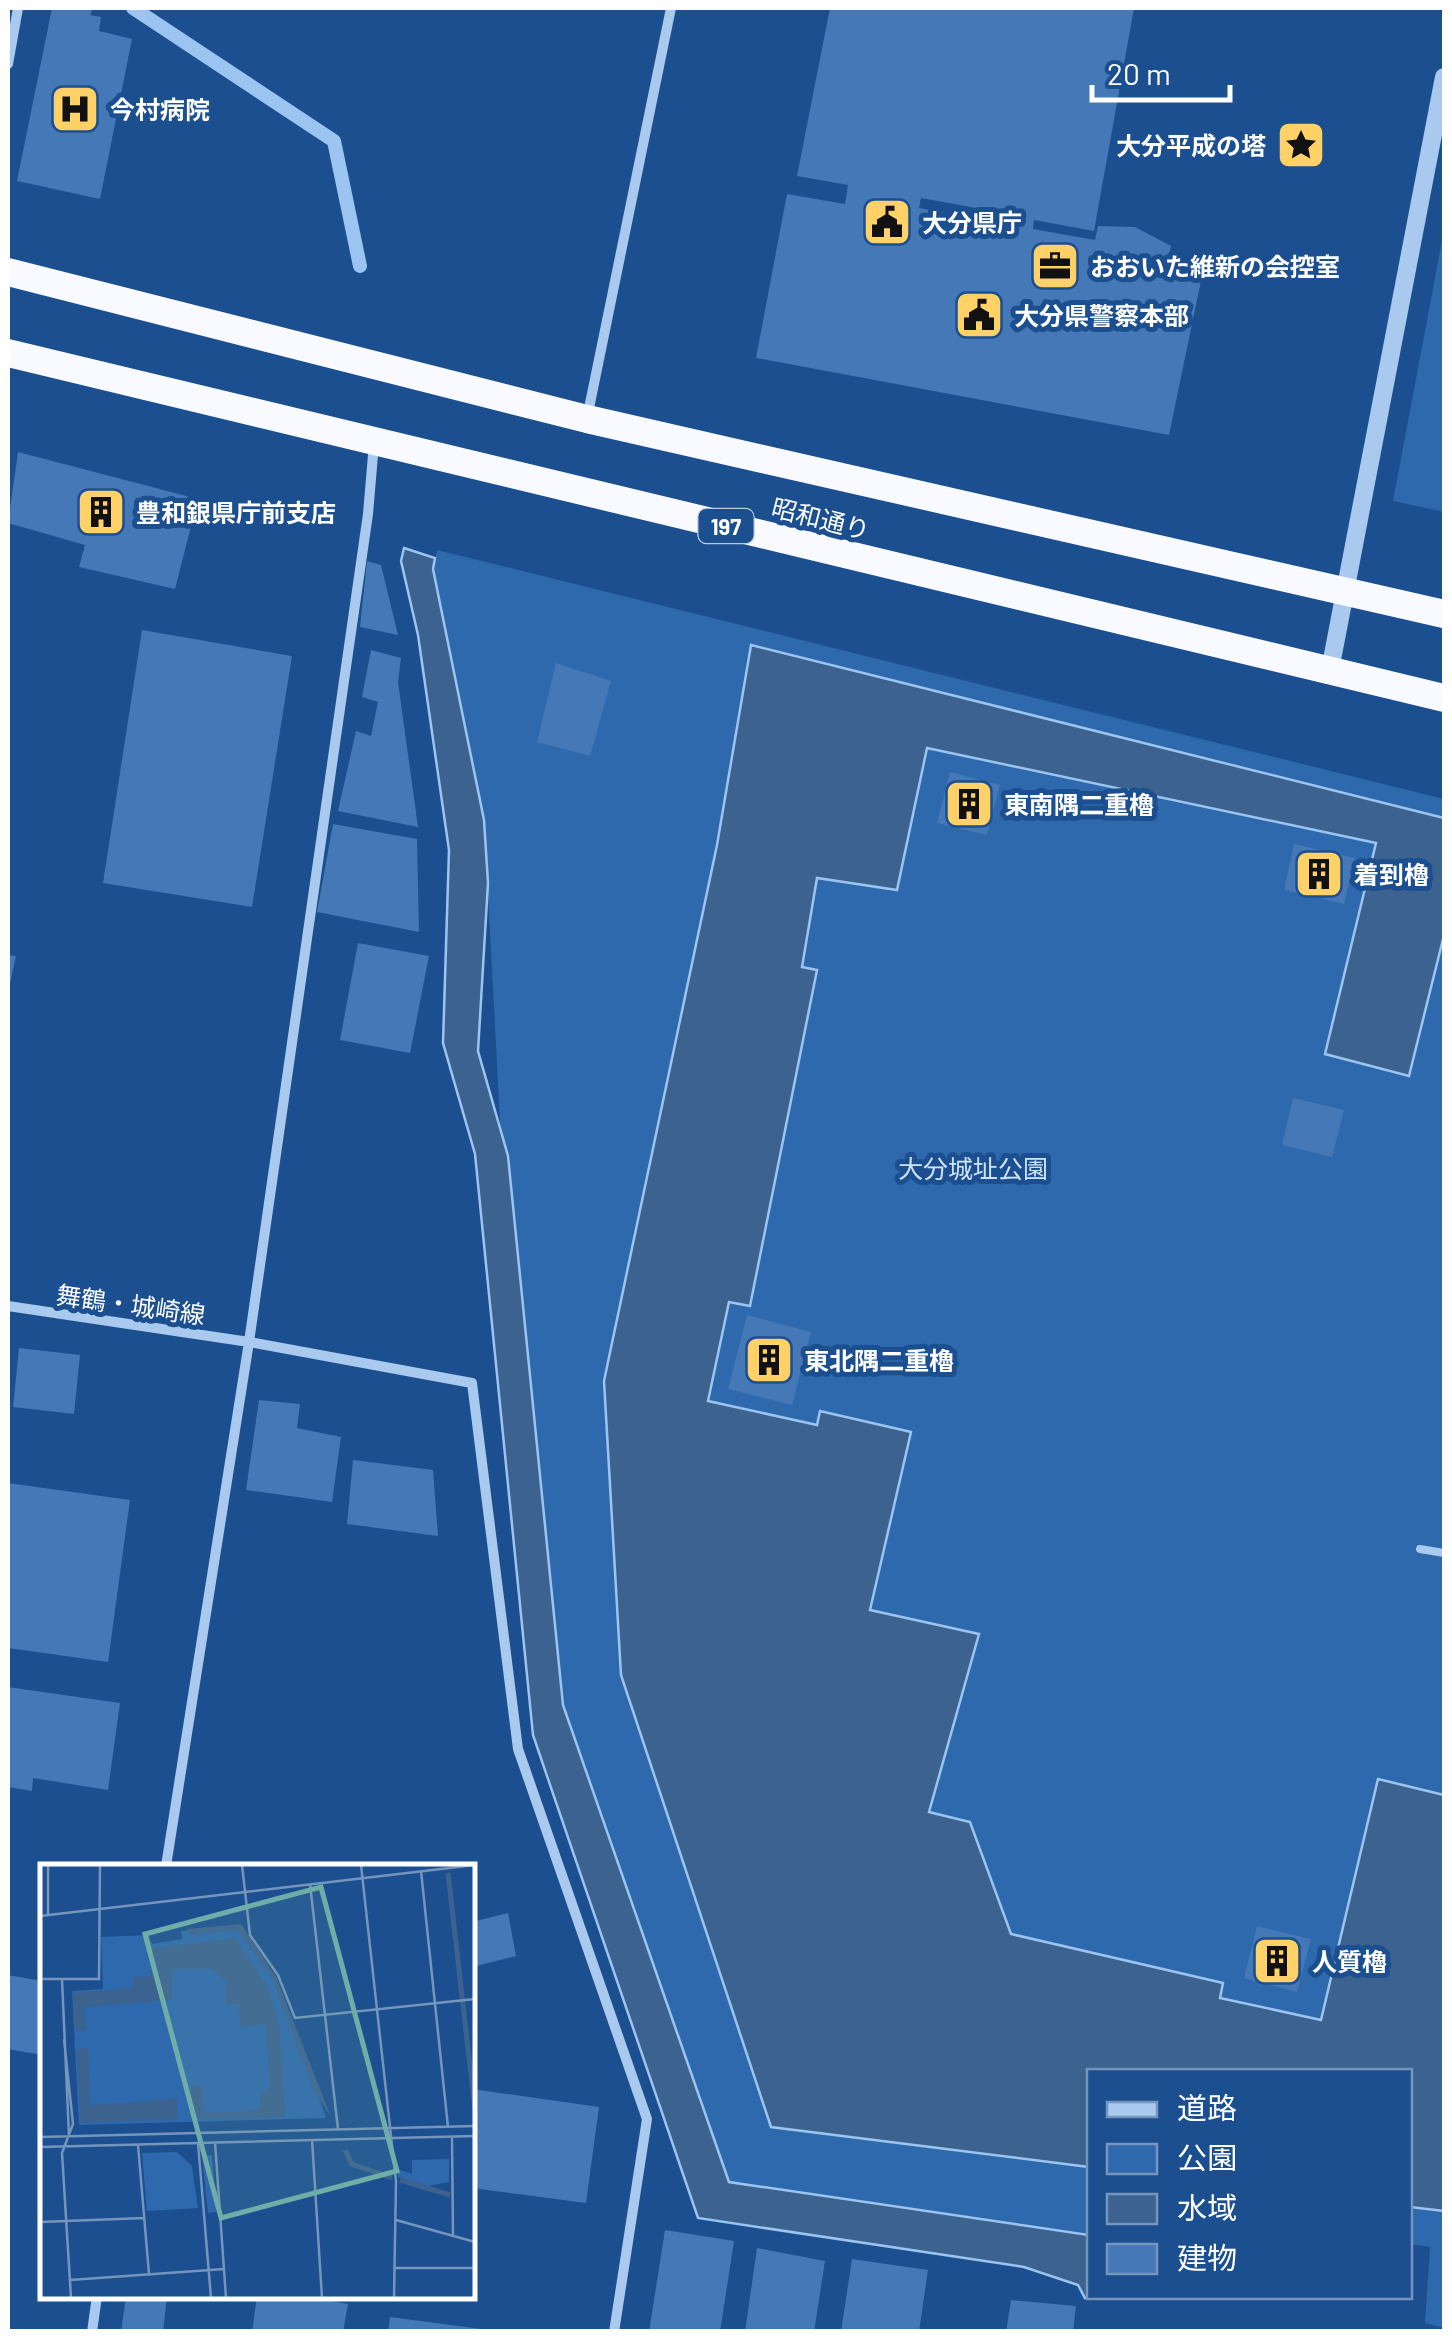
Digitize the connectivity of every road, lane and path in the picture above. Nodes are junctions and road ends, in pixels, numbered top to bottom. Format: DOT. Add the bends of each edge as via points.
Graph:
graph roads {
  1 [pos="18,8"];
  2 [pos="670,8"];
  3 [pos="8,64"];
  4 [pos="1444,77"];
  5 [pos="8,272"];
  6 [pos="8,353"];
  7 [pos="587,419"];
  8 [pos="374,441"];
  9 [pos="1346,590"];
  10 [pos="1444,614"];
  11 [pos="1330,670"];
  12 [pos="1444,698"];
  13 [pos="8,1306"];
  14 [pos="249,1342"];
  15 [pos="1420,1549"];
  16 [pos="1444,1553"];
  17 [pos="166,1864"];
  18 [pos="97,2299"];
  19 [pos="92,2332"];
  20 [pos="614,2332"];
  1 -- 3 [label="street"];
  2 -- 7 [label="street"];
  4 -- 9 [label="street"];
  5 -- 7 [label="highway, 昭和通り"];
  6 -- 8 [label="highway, 昭和通り / 197"];
  7 -- 9 [label="highway, 昭和通り"];
  8 -- 11 [label="highway, 昭和通り / 197"];
  8 -- 14 [label="street"];
  9 -- 10 [label="highway, 昭和通り"];
  9 -- 11 [label="street"];
  11 -- 12 [label="highway, 昭和通り / 197"];
  13 -- 14 [label="street, 舞鶴・城崎線"];
  14 -- 17 [label="street"];
  14 -- 20 [label="street, 舞鶴・城崎線" via="472,1382 518,1749 646,2119"];
  15 -- 16 [label="lane"];
  18 -- 19 [label="street"];
}
